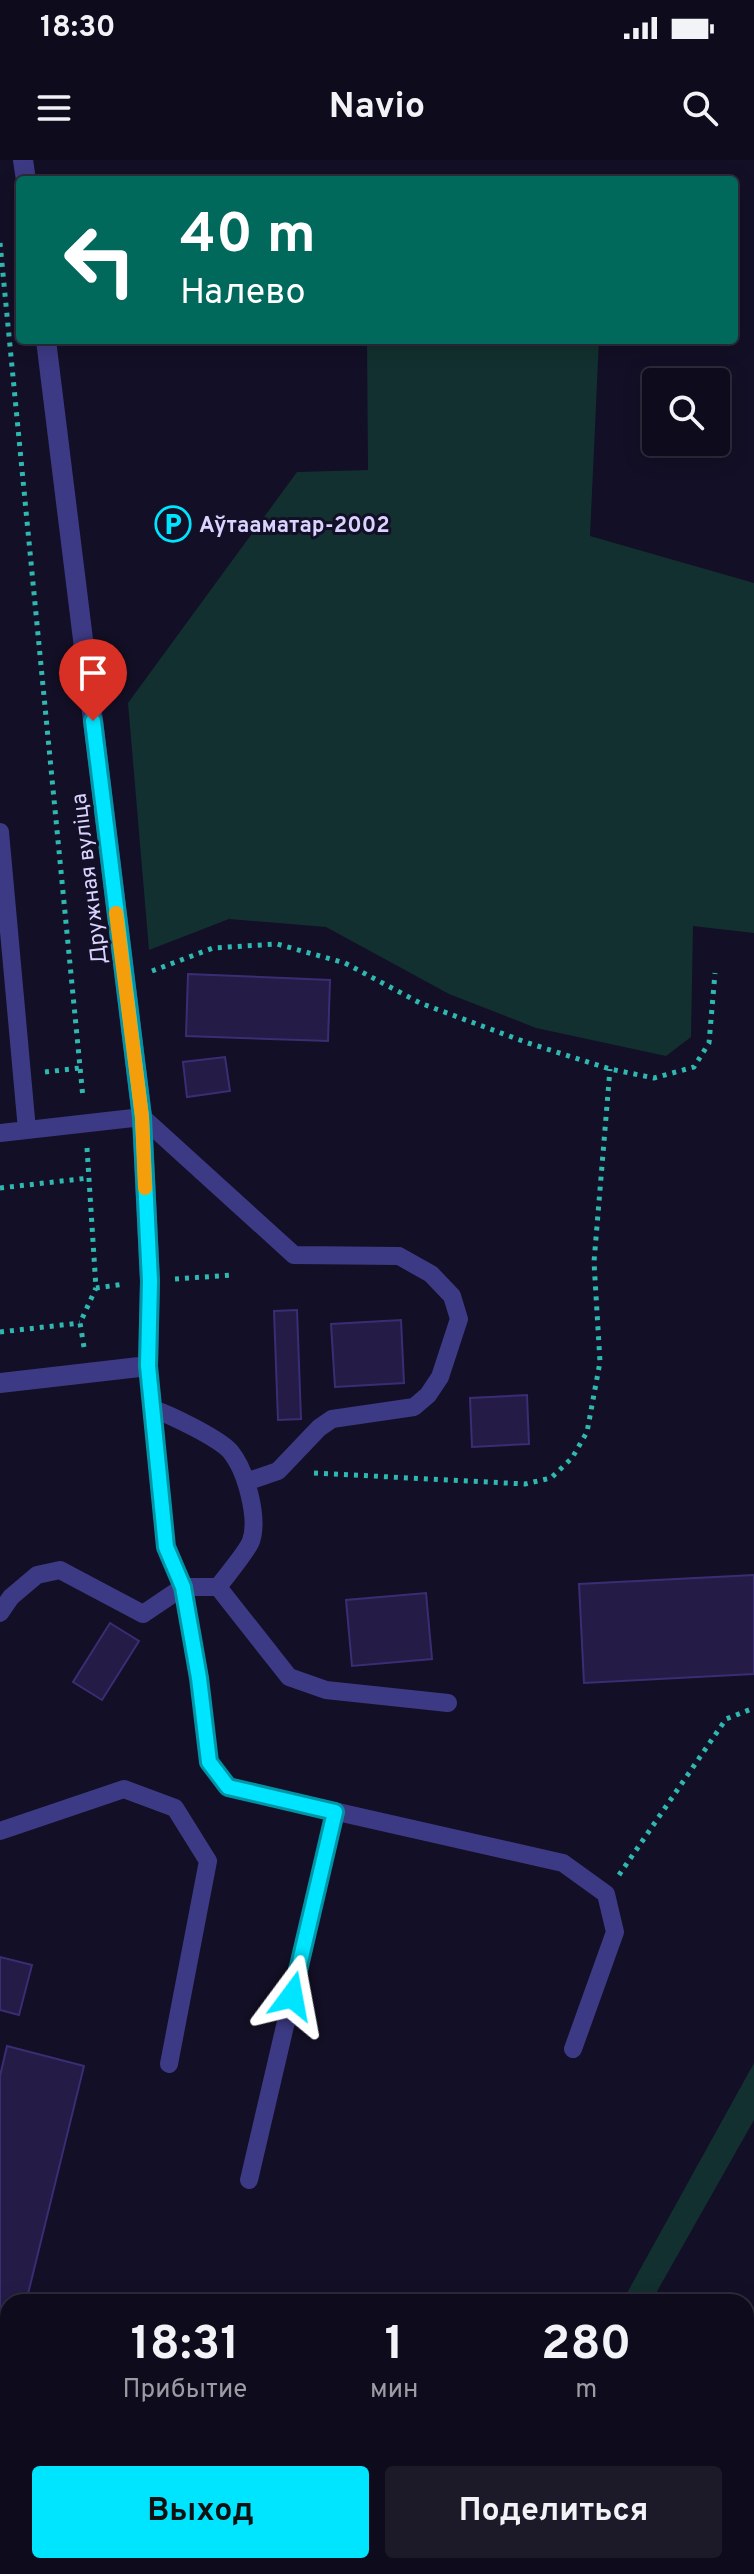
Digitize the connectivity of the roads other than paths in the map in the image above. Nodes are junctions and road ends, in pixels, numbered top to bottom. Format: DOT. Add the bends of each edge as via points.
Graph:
graph roads {
  1 [pos="46,344"];
  2 [pos="0,832"];
  3 [pos="142,1117"];
  4 [pos="27,1130"];
  5 [pos="0,1133"];
  6 [pos="148,1366"];
  7 [pos="0,1383"];
  8 [pos="153,1409"];
  9 [pos="246,1482"];
  10 [pos="183,1587"];
  11 [pos="218,1587"];
  12 [pos="0,1613"];
  13 [pos="448,1703"];
  14 [pos="335,1812"];
  15 [pos="0,1831"];
  16 [pos="573,2049"];
  17 [pos="169,2064"];
  18 [pos="249,2180"];
  1 -- 3 [label="street, Дружная вуліца"];
  2 -- 4 [label="lane"];
  3 -- 4 [label="lane"];
  3 -- 6 [label="street, Дружная вуліца" via="150,1281"];
  3 -- 9 [label="lane" via="294,1255 399,1256 431,1274 452,1296 459,1319 440,1377 414,1407 332,1419 278,1471"];
  4 -- 5 [label="lane"];
  6 -- 7 [label="street"];
  6 -- 8 [label="lane"];
  8 -- 9 [label="lane" via="174,1416 229,1451"];
  8 -- 10 [label="lane" via="166,1547"];
  9 -- 11 [label="lane" via="253,1510 251,1541"];
  10 -- 11 [label="lane"];
  10 -- 12 [label="lane" via="143,1614 60,1570 37,1575"];
  10 -- 14 [label="lane" via="209,1762 228,1787"];
  11 -- 13 [label="lane" via="289,1677 326,1690"];
  14 -- 16 [label="lane" via="563,1863 606,1894 615,1932"];
  14 -- 18 [label="lane"];
  15 -- 17 [label="lane" via="124,1789 175,1808 208,1861"];
}
